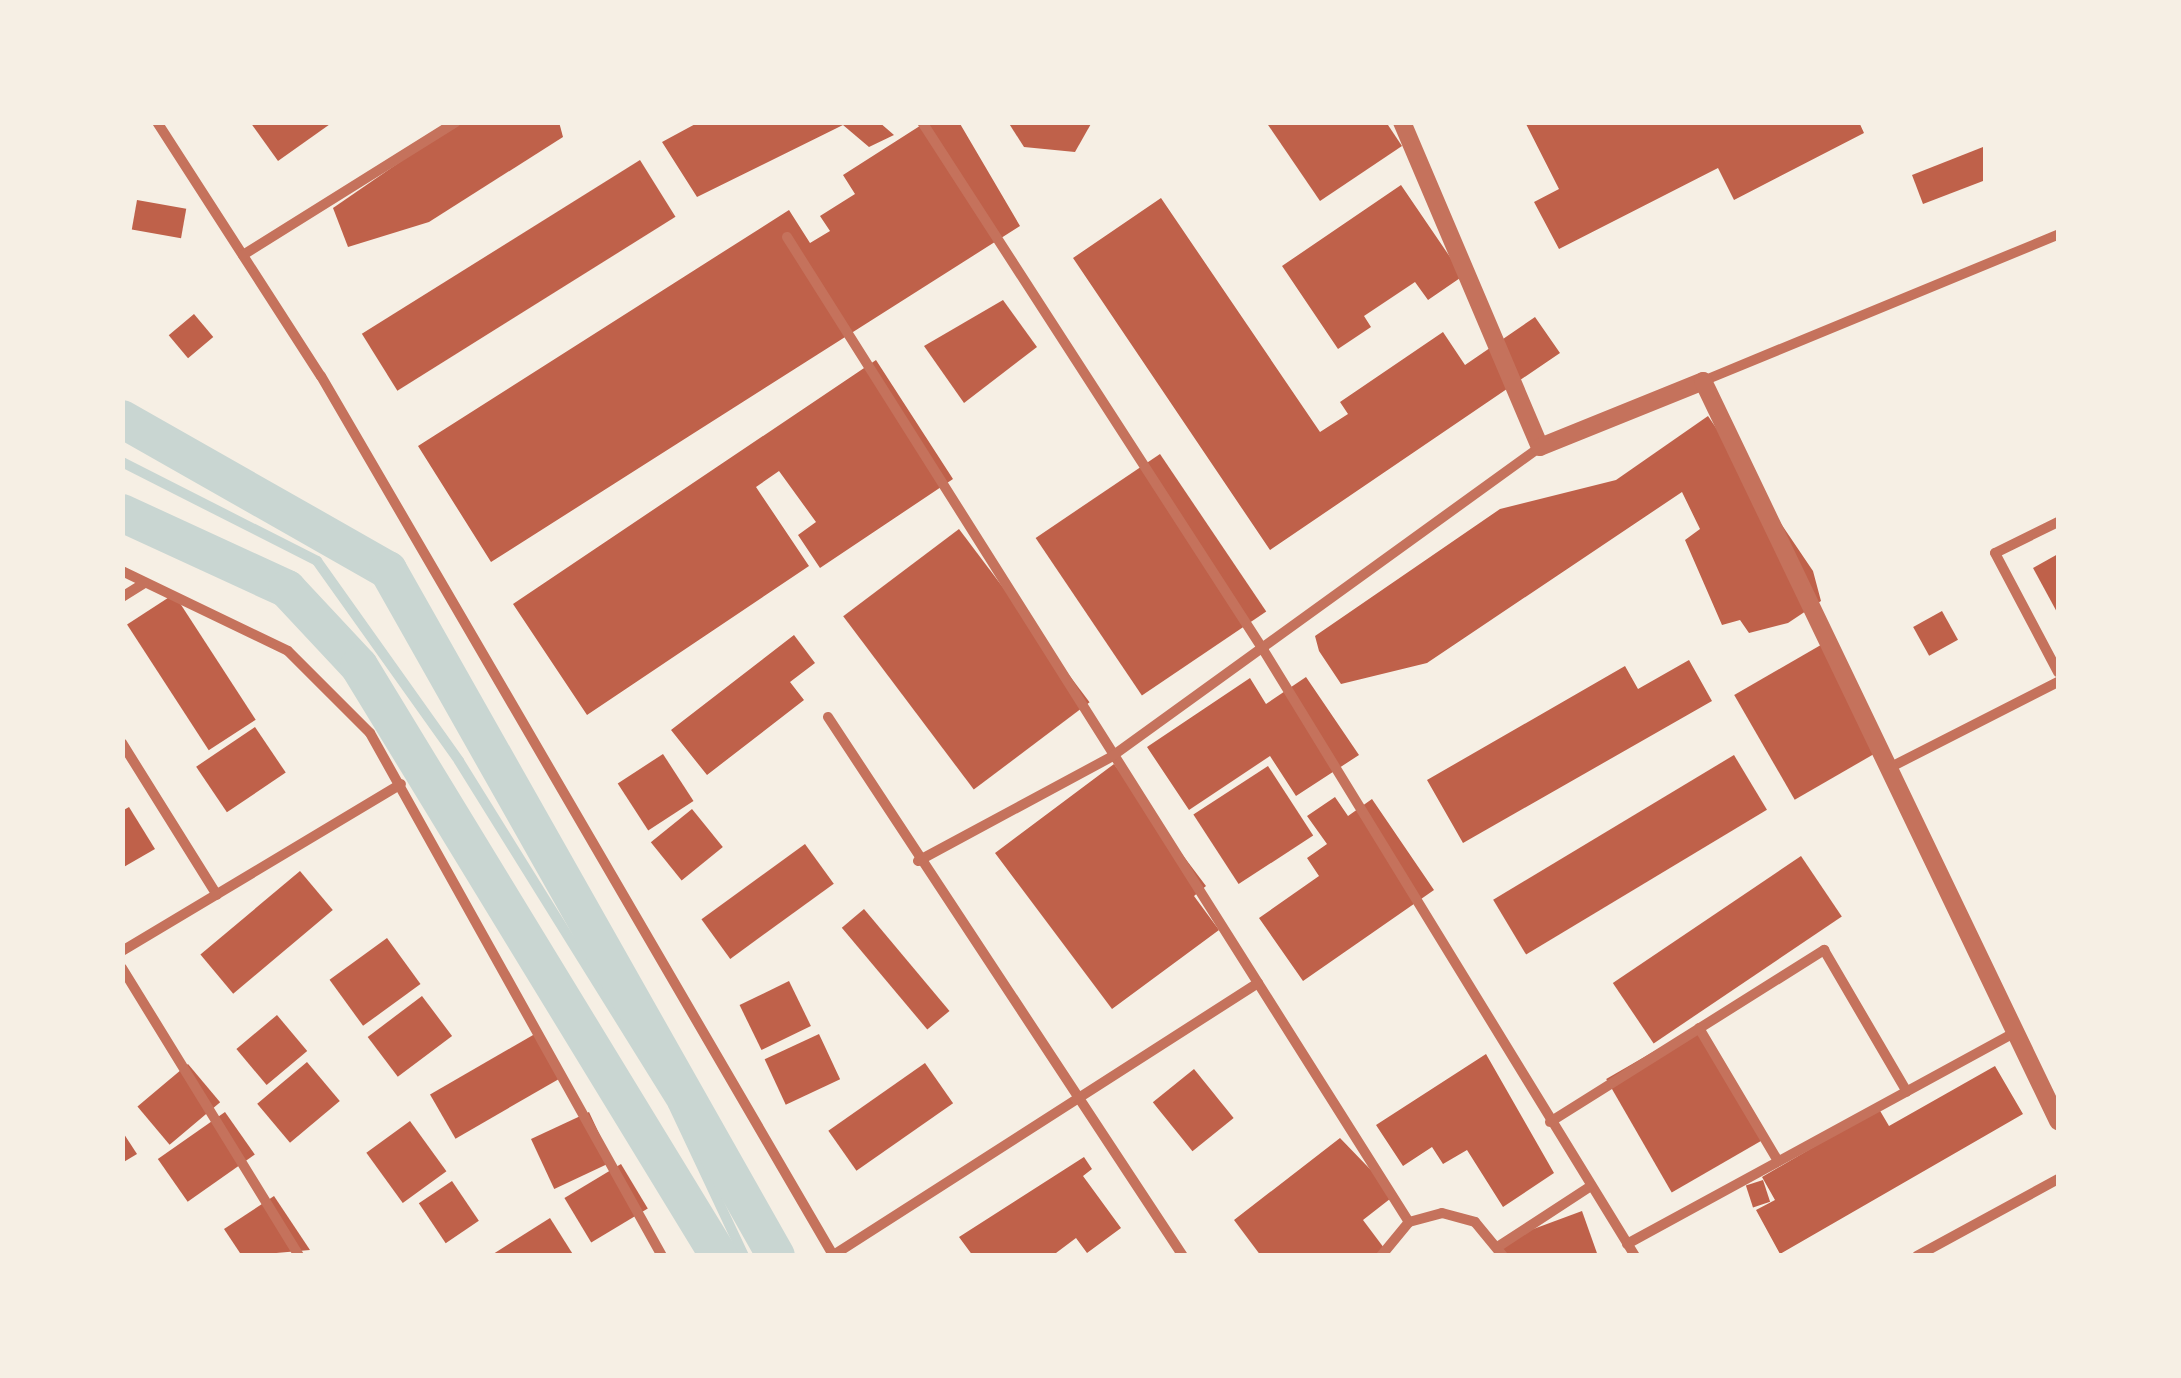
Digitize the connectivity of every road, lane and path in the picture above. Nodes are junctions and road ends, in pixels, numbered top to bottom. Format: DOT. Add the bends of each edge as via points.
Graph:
graph roads {
  1 [pos="157,122"];
  2 [pos="456,122"];
  3 [pos="922,122"];
  4 [pos="1402,122"];
  5 [pos="2058,234"];
  6 [pos="787,237"];
  7 [pos="243,255"];
  8 [pos="1703,381"];
  9 [pos="1540,447"];
  10 [pos="2058,522"];
  11 [pos="122,571"];
  12 [pos="144,583"];
  13 [pos="122,597"];
  14 [pos="1264,651"];
  15 [pos="2058,672"];
  16 [pos="2058,682"];
  17 [pos="828,717"];
  18 [pos="122,743"];
  19 [pos="1111,758"];
  20 [pos="1889,768"];
  21 [pos="402,784"];
  22 [pos="918,860"];
  23 [pos="217,894"];
  24 [pos="122,952"];
  25 [pos="122,968"];
  26 [pos="1258,983"];
  27 [pos="1699,1028"];
  28 [pos="2016,1032"];
  29 [pos="1907,1092"];
  30 [pos="1086,1101"];
  31 [pos="2058,1120"];
  32 [pos="1550,1122"];
  33 [pos="1778,1162"];
  34 [pos="2058,1179"];
  35 [pos="1591,1186"];
  36 [pos="1409,1222"];
  37 [pos="1627,1244"];
  38 [pos="1501,1251"];
  39 [pos="832,1255"];
  40 [pos="299,1256"];
  41 [pos="662,1256"];
  42 [pos="1183,1256"];
  43 [pos="1380,1256"];
  44 [pos="1635,1256"];
  45 [pos="1917,1256"];
  1 -- 7 [label="street"];
  2 -- 7 [label="street"];
  3 -- 14 [label="street"];
  4 -- 9 [label="street"];
  5 -- 8 [label="street"];
  6 -- 19 [label="street"];
  7 -- 39 [label="street"];
  8 -- 9 [label="street"];
  8 -- 20 [label="street"];
  9 -- 14 [label="street"];
  10 -- 15 [label="street" via="1996,553"];
  11 -- 12 [label="street"];
  12 -- 13 [label="street"];
  12 -- 21 [label="street" via="288,651 370,733"];
  14 -- 19 [label="street"];
  14 -- 32 [label="street"];
  16 -- 20 [label="street"];
  17 -- 22 [label="street"];
  18 -- 23 [label="street"];
  19 -- 22 [label="street"];
  19 -- 26 [label="street"];
  20 -- 28 [label="street"];
  21 -- 23 [label="street"];
  21 -- 41 [label="street"];
  22 -- 30 [label="street"];
  23 -- 24 [label="street"];
  25 -- 40 [label="street"];
  26 -- 30 [label="street"];
  26 -- 36 [label="street"];
  27 -- 29 [label="street" via="1824,950"];
  27 -- 32 [label="street"];
  27 -- 33 [label="street"];
  28 -- 29 [label="street"];
  28 -- 31 [label="street"];
  29 -- 33 [label="street"];
  30 -- 39 [label="street"];
  30 -- 42 [label="street"];
  32 -- 35 [label="street"];
  33 -- 37 [label="street"];
  34 -- 45 [label="street"];
  35 -- 37 [label="street"];
  35 -- 38 [label="street"];
  36 -- 38 [label="street" via="1459,1215"];
  36 -- 43 [label="street"];
  37 -- 44 [label="street"];
}
